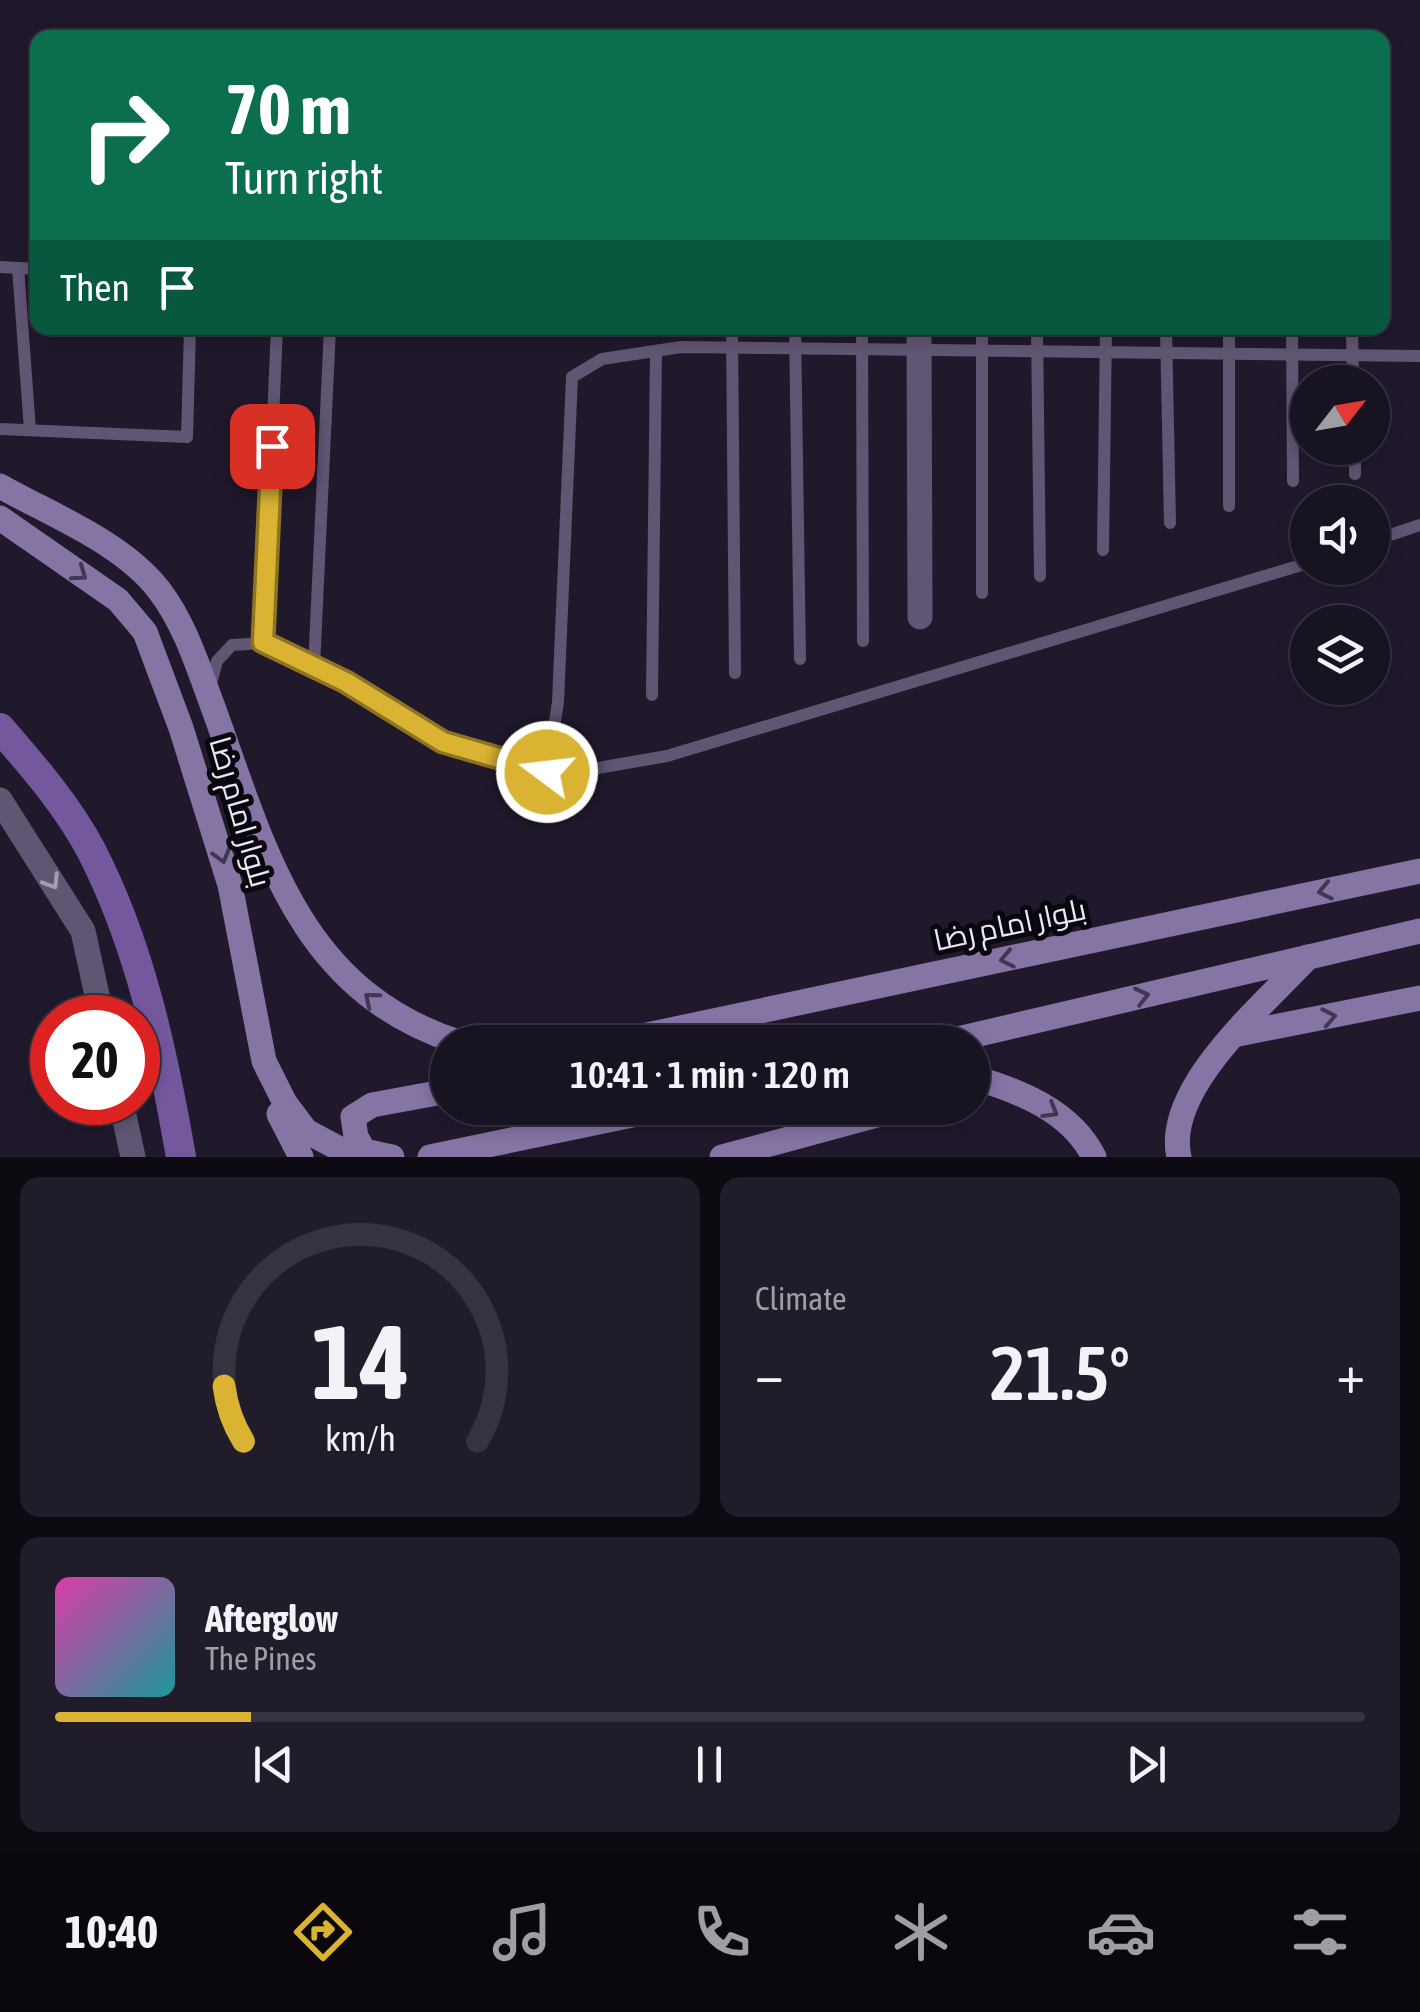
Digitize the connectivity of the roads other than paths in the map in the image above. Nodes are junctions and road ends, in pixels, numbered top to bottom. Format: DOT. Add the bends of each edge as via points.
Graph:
graph roads {
  1 [pos="0,267"];
  2 [pos="18,268"];
  3 [pos="30,269"];
  4 [pos="190,335"];
  5 [pos="277,335"];
  6 [pos="330,335"];
  7 [pos="732,335"];
  8 [pos="796,335"];
  9 [pos="862,335"];
  10 [pos="982,335"];
  11 [pos="1036,335"];
  12 [pos="1106,335"];
  13 [pos="1166,335"];
  14 [pos="1229,335"];
  15 [pos="1292,335"];
  16 [pos="1352,335"];
  17 [pos="919,339"];
  18 [pos="732,348"];
  19 [pos="795,348"];
  20 [pos="862,349"];
  21 [pos="656,351"];
  22 [pos="982,351"];
  23 [pos="1036,352"];
  24 [pos="1105,352"];
  25 [pos="1167,353"];
  26 [pos="1230,354"];
  27 [pos="1292,355"];
  28 [pos="1353,356"];
  29 [pos="1420,356"];
  30 [pos="1353,365"];
  31 [pos="0,429"];
  32 [pos="30,430"];
  33 [pos="1356,465"];
  34 [pos="1356,474"];
  35 [pos="1293,481"];
  36 [pos="0,486"];
  37 [pos="1229,506"];
  38 [pos="0,518"];
  39 [pos="1170,523"];
  40 [pos="1420,525"];
  41 [pos="1390,535"];
  42 [pos="1103,550"];
  43 [pos="1290,567"];
  44 [pos="1040,576"];
  45 [pos="982,594"];
  46 [pos="920,616"];
  47 [pos="864,641"];
  48 [pos="263,642"];
  49 [pos="800,660"];
  50 [pos="314,667"];
  51 [pos="735,674"];
  52 [pos="652,694"];
  53 [pos="208,695"];
  54 [pos="547,772"];
  55 [pos="0,800"];
  56 [pos="1420,871"];
  57 [pos="1420,931"];
  58 [pos="1308,957"];
  59 [pos="97,995"];
  60 [pos="1420,998"];
  61 [pos="694,1025"];
  62 [pos="430,1031"];
  63 [pos="990,1031"];
  64 [pos="1238,1034"];
  65 [pos="264,1061"];
  66 [pos="990,1088"];
  67 [pos="430,1094"];
  68 [pos="126,1125"];
  69 [pos="584,1125"];
  70 [pos="840,1125"];
  71 [pos="133,1157"];
  72 [pos="300,1157"];
  73 [pos="355,1157"];
  74 [pos="392,1157"];
  75 [pos="430,1157"];
  76 [pos="722,1157"];
  77 [pos="1094,1157"];
  78 [pos="1179,1157"];
  1 -- 2 [label="lane"];
  2 -- 3 [label="lane"];
  2 -- 32 [label="lane"];
  4 -- 32 [label="lane" via="186,437"];
  5 -- 48 [label="lane"];
  6 -- 50 [label="lane"];
  7 -- 18 [label="lane"];
  8 -- 19 [label="lane"];
  9 -- 20 [label="lane"];
  10 -- 22 [label="lane"];
  11 -- 23 [label="lane"];
  12 -- 24 [label="lane"];
  13 -- 25 [label="lane"];
  14 -- 26 [label="lane"];
  15 -- 27 [label="lane"];
  16 -- 28 [label="lane"];
  17 -- 20 [label="lane"];
  17 -- 22 [label="lane"];
  17 -- 46 [label="street"];
  18 -- 19 [label="lane"];
  18 -- 21 [label="lane"];
  18 -- 51 [label="lane"];
  19 -- 20 [label="lane"];
  19 -- 49 [label="lane"];
  20 -- 47 [label="lane"];
  21 -- 52 [label="lane"];
  21 -- 54 [label="lane" via="602,359 572,377 558,702"];
  22 -- 23 [label="lane"];
  22 -- 45 [label="lane"];
  23 -- 24 [label="lane"];
  23 -- 44 [label="lane"];
  24 -- 25 [label="lane"];
  24 -- 42 [label="lane"];
  25 -- 26 [label="lane"];
  25 -- 39 [label="lane"];
  26 -- 27 [label="lane"];
  26 -- 37 [label="lane"];
  27 -- 28 [label="lane"];
  27 -- 35 [label="lane"];
  28 -- 29 [label="lane"];
  28 -- 30 [label="lane"];
  31 -- 32 [label="lane"];
  33 -- 34 [label="lane"];
  36 -- 53 [label="street, بلوار امام رضا" via="127,560 158,588"];
  38 -- 65 [label="street, بلوار امام رضا, one-way" via="118,600 145,632 230,885"];
  40 -- 41 [label="lane"];
  43 -- 54 [label="lane" via="667,756"];
  48 -- 50 [label="lane"];
  48 -- 53 [label="lane" via="232,645 218,660"];
  50 -- 54 [label="lane" via="443,742"];
  62 -- 53 [label="street, بلوار امام رضا, one-way" via="394,1017 341,974 295,916"];
  55 -- 59 [label="street, one-way" via="83,931"];
  56 -- 61 [label="street, بلوار امام رضا, one-way"];
  57 -- 58 [label="street"];
  63 -- 58 [label="street, one-way"];
  58 -- 64 [label="street"];
  64 -- 60 [label="street, one-way"];
  64 -- 78 [label="street" via="1186,1098"];
  65 -- 72 [label="street"];
  65 -- 73 [label="street, بلوار امام رضا" via="306,1132"];
  66 -- 77 [label="street, one-way" via="1065,1120"];
  67 -- 74 [label="street" via="372,1105 353,1116 364,1150"];
  68 -- 71 [label="street"];
  69 -- 75 [label="street"];
  70 -- 76 [label="street"];
}
